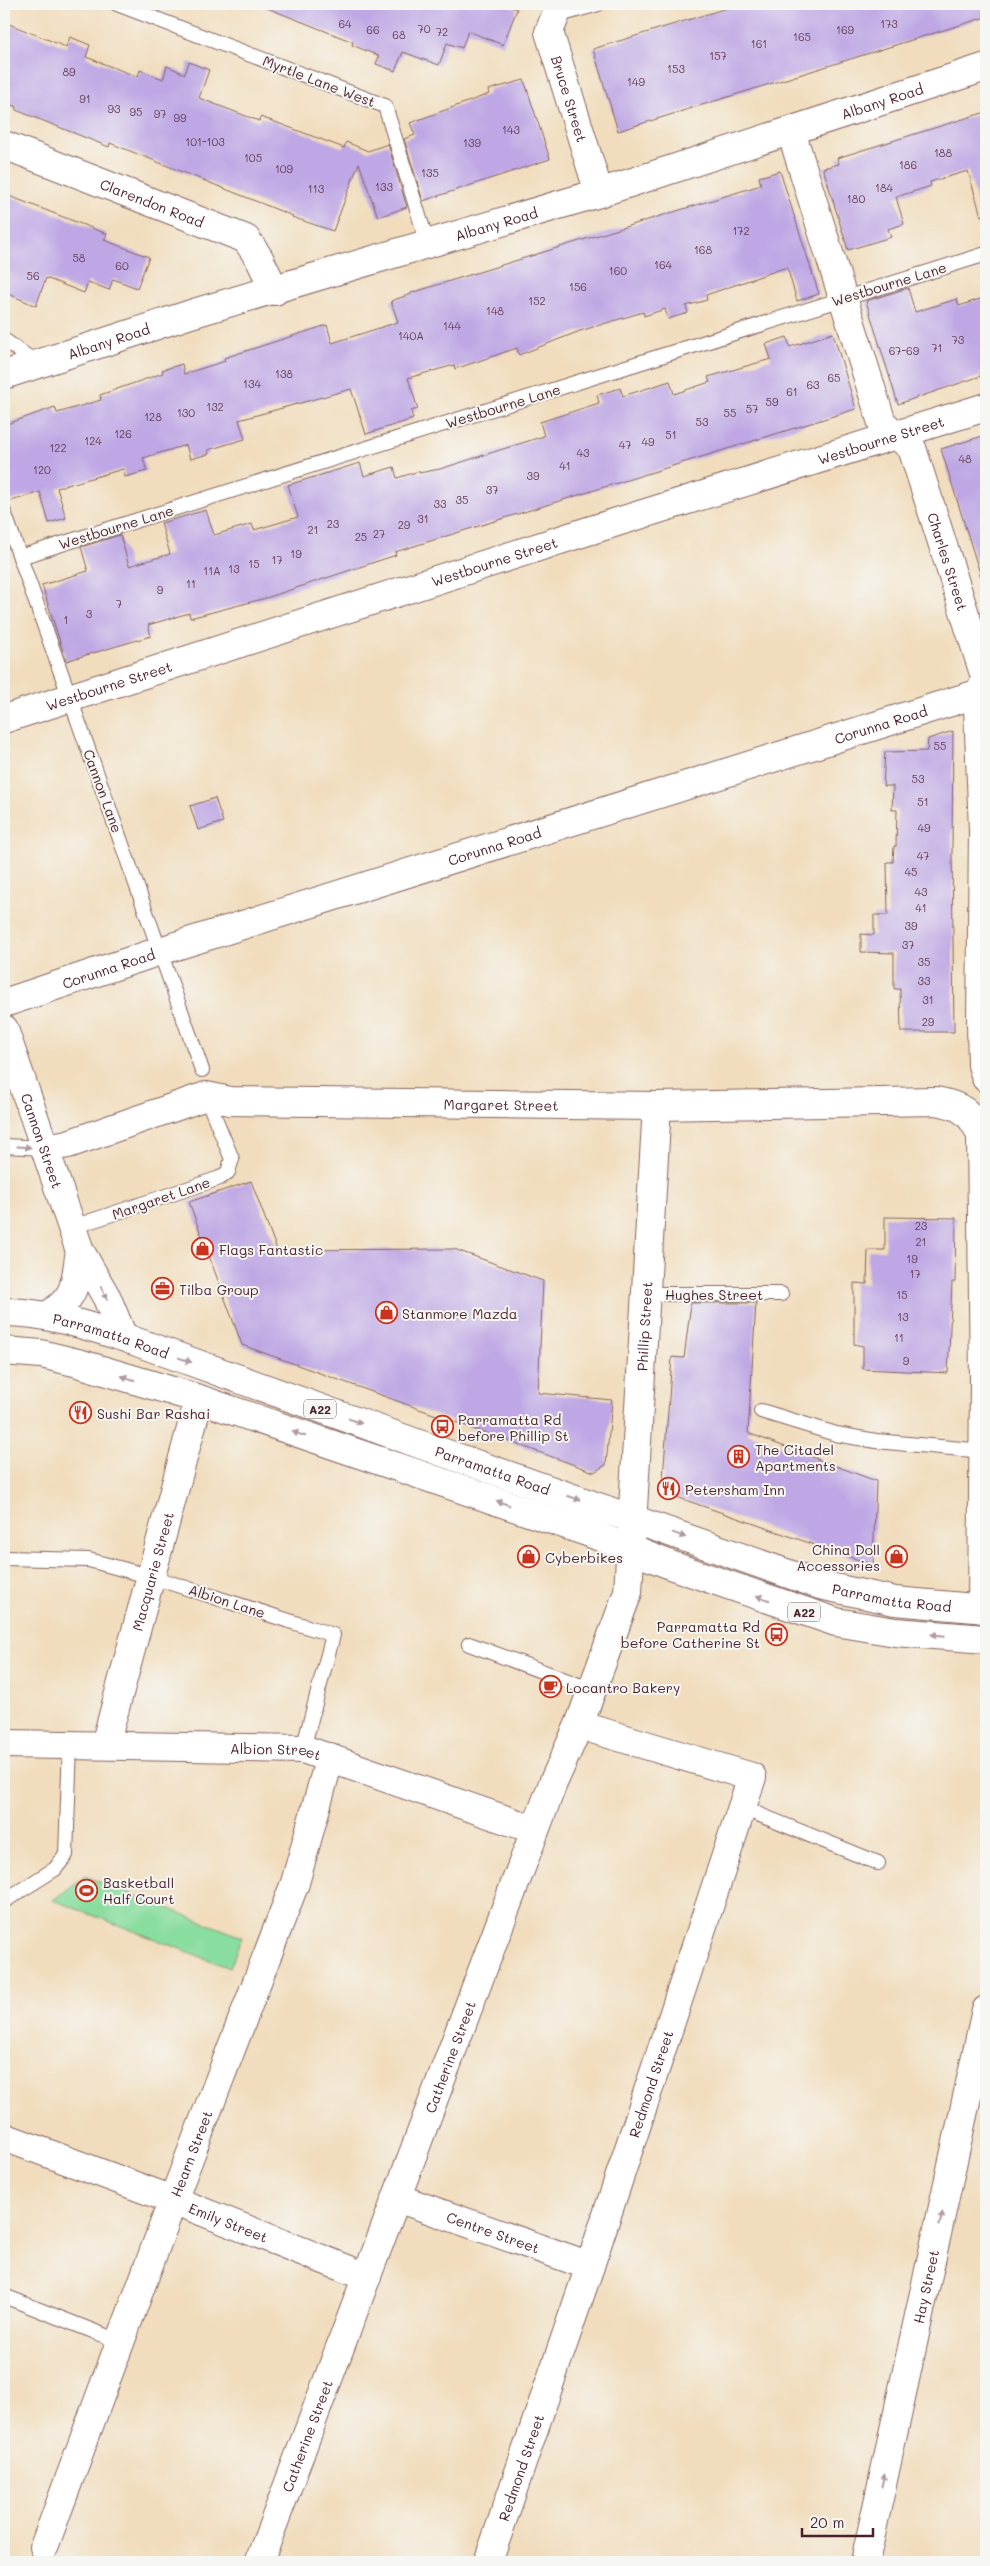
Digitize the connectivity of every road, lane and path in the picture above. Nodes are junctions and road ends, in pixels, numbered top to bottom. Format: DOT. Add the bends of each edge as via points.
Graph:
graph roads {
  1 [pos="117,4"];
  2 [pos="598,4"];
  3 [pos="558,10"];
  4 [pos="986,67"];
  5 [pos="791,131"];
  6 [pos="4,145"];
  7 [pos="599,193"];
  8 [pos="428,245"];
  9 [pos="986,254"];
  10 [pos="275,290"];
  11 [pos="843,299"];
  12 [pos="4,340"];
  13 [pos="38,364"];
  14 [pos="4,375"];
  15 [pos="986,406"];
  16 [pos="898,435"];
  17 [pos="4,512"];
  18 [pos="20,557"];
  19 [pos="984,692"];
  20 [pos="69,697"];
  21 [pos="4,719"];
  22 [pos="984,830"];
  23 [pos="160,951"];
  24 [pos="4,1003"];
  25 [pos="4,1029"];
  26 [pos="986,1078"];
  27 [pos="204,1083"];
  28 [pos="657,1106"];
  29 [pos="4,1146"];
  30 [pos="45,1148"];
  31 [pos="76,1239"];
  32 [pos="646,1294"];
  33 [pos="781,1294"];
  34 [pos="4,1312"];
  35 [pos="47,1316"];
  36 [pos="123,1337"];
  37 [pos="4,1351"];
  38 [pos="199,1399"];
  39 [pos="985,1410"];
  40 [pos="761,1411"];
  41 [pos="983,1451"];
  42 [pos="633,1519"];
  43 [pos="631,1549"];
  44 [pos="4,1558"];
  45 [pos="152,1577"];
  46 [pos="984,1609"];
  47 [pos="986,1639"];
  48 [pos="469,1644"];
  49 [pos="592,1690"];
  50 [pos="579,1725"];
  51 [pos="4,1744"];
  52 [pos="105,1744"];
  53 [pos="70,1745"];
  54 [pos="303,1749"];
  55 [pos="330,1758"];
  56 [pos="743,1808"];
  57 [pos="535,1830"];
  58 [pos="878,1863"];
  59 [pos="4,1901"];
  60 [pos="986,2010"];
  61 [pos="4,2137"];
  62 [pos="397,2198"];
  63 [pos="173,2200"];
  64 [pos="590,2266"];
  65 [pos="367,2277"];
  66 [pos="4,2296"];
  67 [pos="121,2342"];
  68 [pos="44,2547"];
  69 [pos="259,2562"];
  70 [pos="488,2562"];
  71 [pos="864,2562"];
  1 -- 8 [label="lane, Myrtle Lane West" via="385,106"];
  2 -- 3 [label="lane"];
  3 -- 7 [label="main road, Bruce Street" via="549,32"];
  4 -- 5 [label="main road, Albany Road"];
  5 -- 7 [label="main road, Albany Road"];
  5 -- 11 [label="main road, Charles Street"];
  6 -- 10 [label="main road, Clarendon Road" via="246,240"];
  7 -- 8 [label="main road, Albany Road"];
  8 -- 10 [label="main road, Albany Road"];
  9 -- 11 [label="lane, Westbourne Lane"];
  10 -- 13 [label="main road, Albany Road"];
  11 -- 16 [label="main road, Charles Street" via="882,423"];
  11 -- 18 [label="lane, Westbourne Lane"];
  12 -- 13 [label="lane"];
  13 -- 14 [label="main road, Albany Road"];
  15 -- 16 [label="main road, Westbourne Street"];
  16 -- 19 [label="main road, Charles Street" via="912,448 986,677"];
  16 -- 20 [label="main road, Westbourne Street"];
  17 -- 18 [label="lane, Cannon Lane"];
  18 -- 20 [label="lane, Cannon Lane"];
  19 -- 22 [label="main road, Charles Street" via="978,708"];
  19 -- 23 [label="main road, Corunna Road"];
  20 -- 21 [label="main road, Westbourne Street"];
  20 -- 23 [label="lane, Cannon Lane"];
  22 -- 26 [label="main road, Charles Street" via="981,1024 982,1065"];
  23 -- 24 [label="main road, Corunna Road"];
  23 -- 27 [label="lane, Cannon Lane"];
  25 -- 30 [label="main road, Cannon Street"];
  27 -- 28 [label="main road, Margaret Street" via="230,1101"];
  27 -- 30 [label="main road" via="68,1144"];
  27 -- 31 [label="lane, Margaret Lane" via="232,1159 228,1172"];
  28 -- 32 [label="main road, Phillip Street"];
  28 -- 39 [label="main road, Margaret Street" via="936,1101 965,1110 981,1136"];
  29 -- 30 [label="lane, one-way"];
  30 -- 31 [label="main road, Cannon Street"];
  31 -- 35 [label="main road, Cannon Street" via="73,1293 64,1306"];
  31 -- 36 [label="main road, Cannon Street, one-way"];
  32 -- 33 [label="lane, Hughes Street"];
  32 -- 42 [label="main road, Phillip Street"];
  34 -- 35 [label="main road, Parramatta Road / A22"];
  35 -- 36 [label="main road, Parramatta Road / A22"];
  36 -- 42 [label="main road, Parramatta Road / A22, one-way"];
  38 -- 37 [label="main road, Parramatta Road / A22, one-way" via="41,1354"];
  43 -- 38 [label="main road, Parramatta Road / A22, one-way"];
  38 -- 45 [label="main road, Macquarie Street"];
  39 -- 41 [label="main road"];
  40 -- 41 [label="lane" via="836,1434"];
  41 -- 46 [label="main road"];
  42 -- 43 [label="main road, Phillip Street"];
  42 -- 46 [label="main road, Parramatta Road / A22, one-way" via="820,1585 895,1601"];
  47 -- 43 [label="main road, Parramatta Road / A22, one-way" via="895,1632 836,1622"];
  43 -- 49 [label="main road, Catherine Street" via="628,1592"];
  44 -- 45 [label="lane, Albion Lane" via="89,1560"];
  45 -- 52 [label="main road, Macquarie Street"];
  45 -- 54 [label="lane, Albion Lane" via="333,1635"];
  48 -- 49 [label="lane"];
  49 -- 50 [label="main road, Catherine Street"];
  50 -- 56 [label="main road, Redmond Street" via="752,1777"];
  50 -- 57 [label="main road, Catherine Street"];
  51 -- 53 [label="main road, Albion Street"];
  52 -- 53 [label="main road, Albion Street"];
  52 -- 54 [label="main road, Albion Street"];
  53 -- 59 [label="lane" via="66,1855 56,1869"];
  54 -- 55 [label="main road, Albion Street"];
  55 -- 57 [label="main road, Albion Street"];
  55 -- 63 [label="main road, Hearn Street" via="295,1883"];
  56 -- 58 [label="lane"];
  56 -- 64 [label="main road, Redmond Street"];
  57 -- 62 [label="main road, Catherine Street"];
  71 -- 60 [label="main road, Hay Street, one-way"];
  61 -- 63 [label="main road, Emily Street"];
  62 -- 64 [label="main road, Centre Street"];
  62 -- 65 [label="main road, Catherine Street"];
  63 -- 65 [label="main road, Emily Street"];
  63 -- 67 [label="main road, Hearn Street"];
  64 -- 70 [label="main road, Redmond Street"];
  65 -- 69 [label="main road, Catherine Street"];
  66 -- 67 [label="lane"];
  67 -- 68 [label="main road, Hearn Street"];
}
